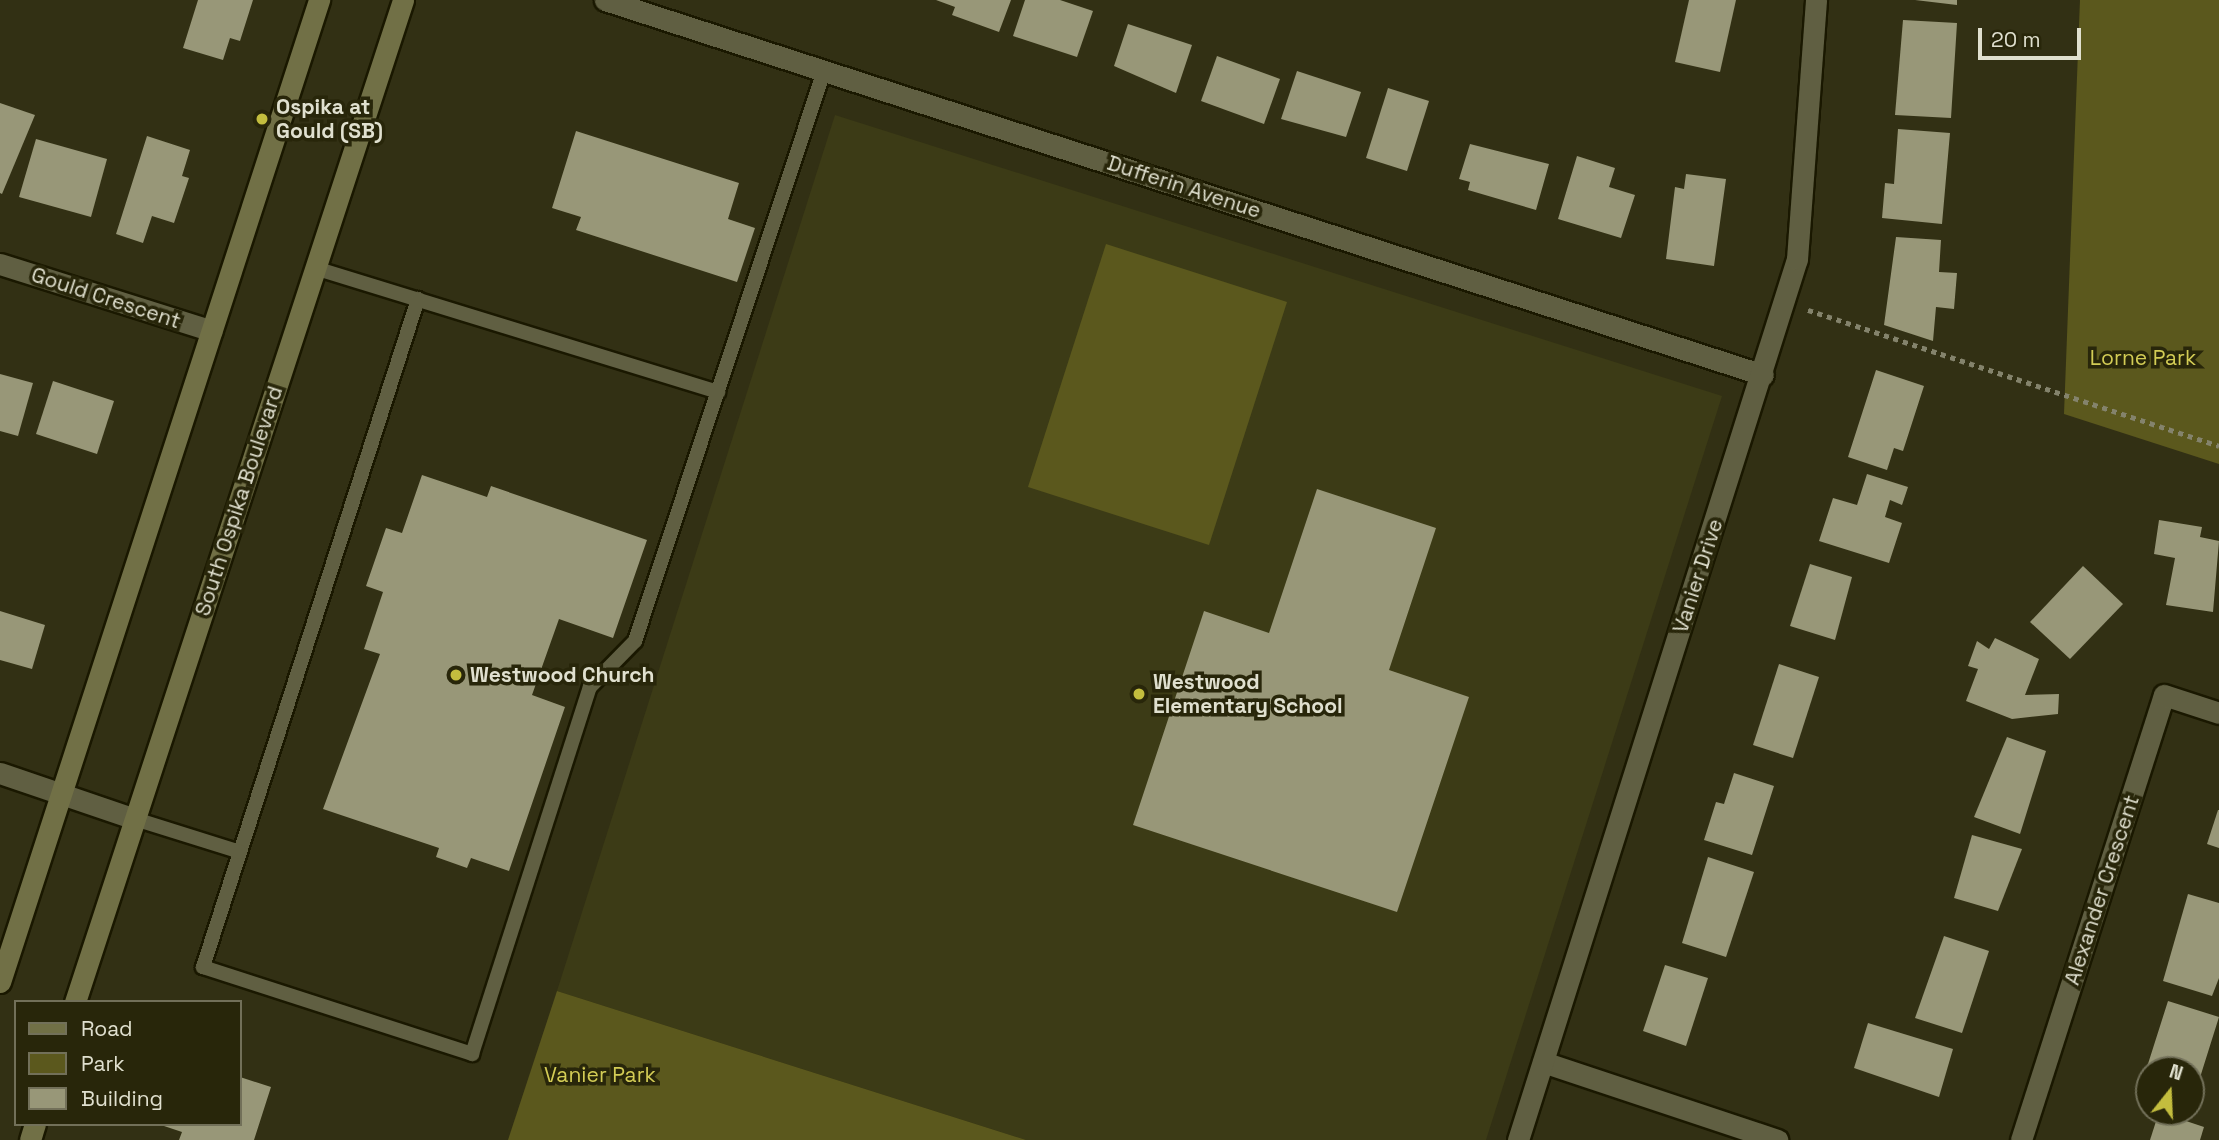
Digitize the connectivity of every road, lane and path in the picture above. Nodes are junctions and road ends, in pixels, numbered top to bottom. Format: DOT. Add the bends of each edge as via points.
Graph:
graph roads {
  1 [pos="319,0"];
  2 [pos="403,0"];
  3 [pos="605,0"];
  4 [pos="1816,0"];
  5 [pos="824,71"];
  6 [pos="0,264"];
  7 [pos="315,268"];
  8 [pos="418,299"];
  9 [pos="1784,302"];
  10 [pos="212,331"];
  11 [pos="1763,375"];
  12 [pos="718,393"];
  13 [pos="2219,446"];
  14 [pos="2219,713"];
  15 [pos="0,773"];
  16 [pos="61,793"];
  17 [pos="135,819"];
  18 [pos="240,852"];
  19 [pos="0,982"];
  20 [pos="76,1000"];
  21 [pos="1542,1062"];
  22 [pos="1518,1140"];
  23 [pos="1777,1140"];
  24 [pos="2021,1140"];
  1 -- 10 [label="main road"];
  2 -- 7 [label="main road, South Ospika Boulevard"];
  3 -- 5 [label="street, Dufferin Avenue"];
  4 -- 9 [label="street, Vanier Drive" via="1797,259"];
  5 -- 11 [label="street, Dufferin Avenue"];
  5 -- 12 [label="lane"];
  6 -- 10 [label="street, Gould Crescent"];
  7 -- 8 [label="lane"];
  7 -- 17 [label="main road, South Ospika Boulevard"];
  8 -- 12 [label="lane"];
  8 -- 18 [label="lane"];
  9 -- 11 [label="street, Vanier Drive"];
  9 -- 13 [label="path"];
  10 -- 16 [label="main road"];
  11 -- 21 [label="street, Vanier Drive"];
  12 -- 18 [label="lane" via="635,641 590,687 472,1054 203,967"];
  14 -- 24 [label="street, Alexander Crescent" via="2164,695"];
  15 -- 16 [label="street"];
  16 -- 17 [label="street"];
  16 -- 19 [label="main road"];
  17 -- 18 [label="lane"];
  17 -- 20 [label="main road, South Ospika Boulevard"];
  21 -- 22 [label="street, Vanier Drive"];
  21 -- 23 [label="street"];
}
